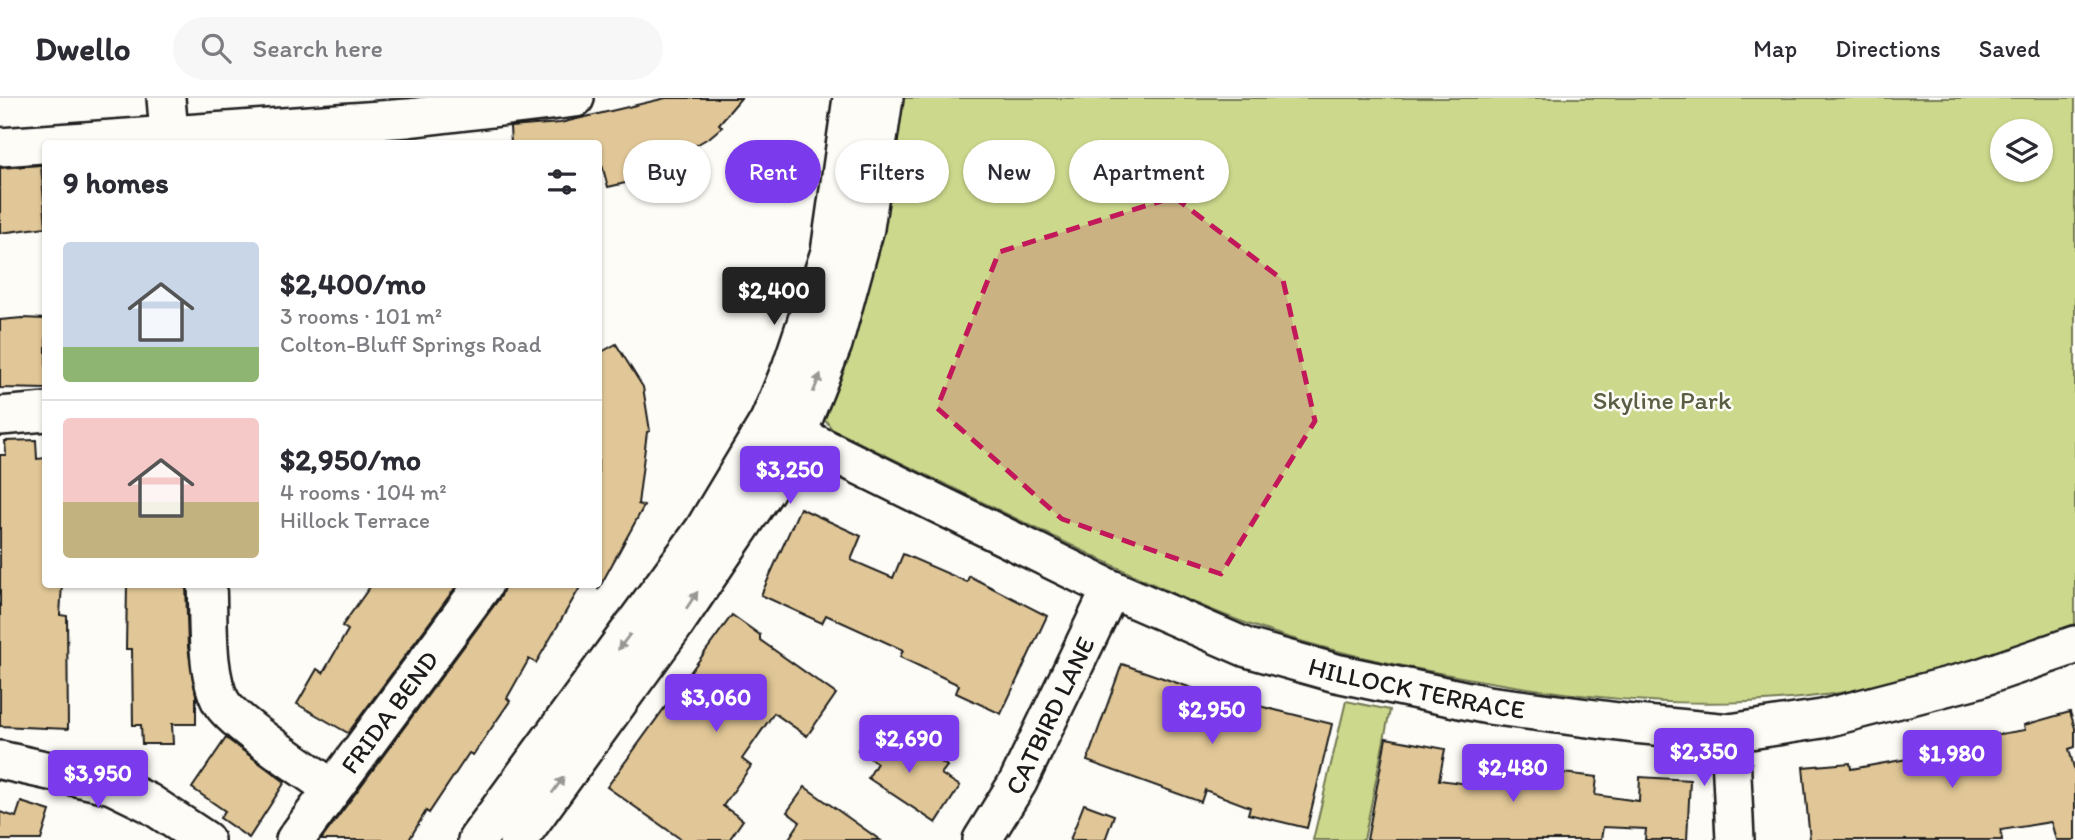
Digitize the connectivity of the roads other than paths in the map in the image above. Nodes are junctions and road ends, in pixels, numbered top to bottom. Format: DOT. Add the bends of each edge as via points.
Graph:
graph roads {
  1 [pos="575,98"];
  2 [pos="852,98"];
  3 [pos="884,98"];
  4 [pos="407,108"];
  5 [pos="168,116"];
  6 [pos="0,147"];
  7 [pos="42,412"];
  8 [pos="0,416"];
  9 [pos="783,428"];
  10 [pos="207,588"];
  11 [pos="481,588"];
  12 [pos="1111,589"];
  13 [pos="2075,645"];
  14 [pos="1730,733"];
  15 [pos="0,760"];
  16 [pos="331,788"];
  17 [pos="205,840"];
  18 [pos="295,840"];
  19 [pos="477,840"];
  20 [pos="518,840"];
  21 [pos="982,840"];
  22 [pos="1735,840"];
  1 -- 4 [label="street"];
  2 -- 9 [label="street" via="830,252 791,368"];
  9 -- 3 [label="street, one-way" via="833,344 865,228"];
  4 -- 5 [label="street"];
  5 -- 6 [label="street"];
  7 -- 8 [label="street"];
  9 -- 12 [label="street, HILLOCK TERRACE"];
  9 -- 19 [label="street, one-way"];
  20 -- 9 [label="street, one-way" via="765,491"];
  10 -- 16 [label="street" via="213,679 222,705"];
  11 -- 16 [label="street, FRIDA BEND"];
  12 -- 14 [label="street, HILLOCK TERRACE" via="1247,648 1336,673 1488,705"];
  12 -- 21 [label="street, CATBIRD LANE" via="1018,782"];
  13 -- 14 [label="street, HILLOCK TERRACE" via="1976,679 1834,716"];
  14 -- 22 [label="street"];
  15 -- 17 [label="street" via="111,785 149,803"];
  16 -- 18 [label="street, FRIDA BEND"];
}
